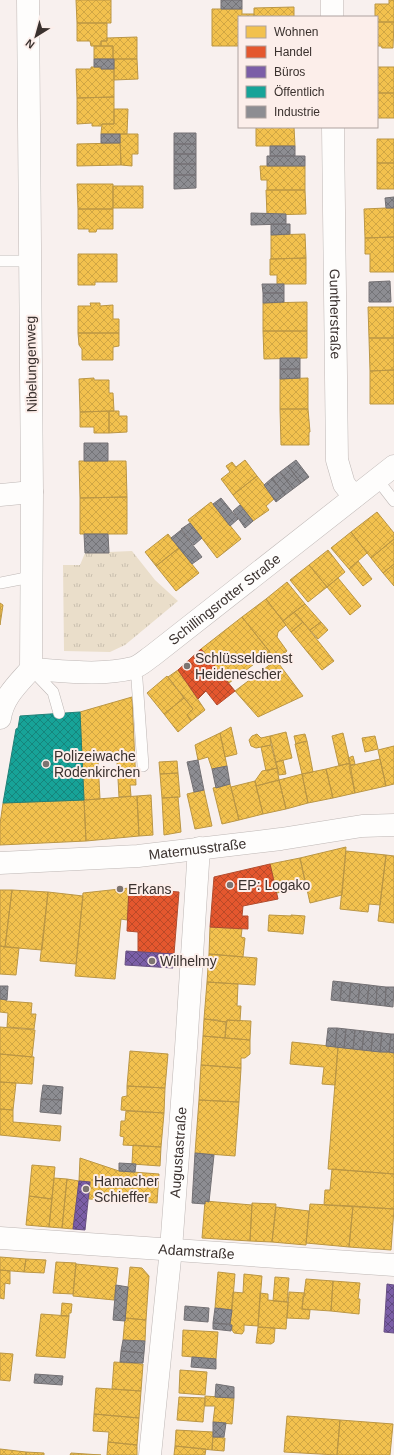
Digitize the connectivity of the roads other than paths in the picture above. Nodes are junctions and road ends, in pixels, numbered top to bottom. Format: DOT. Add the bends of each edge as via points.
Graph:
graph roads {
  1 [pos="28,0"];
  2 [pos="332,0"];
  3 [pos="332,16"];
  4 [pos="333,128"];
  5 [pos="0,261"];
  6 [pos="30,261"];
  7 [pos="394,466"];
  8 [pos="377,479"];
  9 [pos="32,492"];
  10 [pos="0,495"];
  11 [pos="354,497"];
  12 [pos="394,501"];
  13 [pos="31,577"];
  14 [pos="0,583"];
  15 [pos="134,667"];
  16 [pos="31,669"];
  17 [pos="59,714"];
  18 [pos="0,718"];
  19 [pos="143,766"];
  20 [pos="394,825"];
  21 [pos="199,848"];
  22 [pos="0,863"];
  23 [pos="0,1238"];
  24 [pos="171,1250"];
  25 [pos="394,1265"];
  26 [pos="150,1455"];
  1 -- 6 [label="street, Nibelungenweg"];
  2 -- 3 [label="street"];
  4 -- 11 [label="street, Guntherstraße" via="337,460 344,484"];
  5 -- 6 [label="lane"];
  6 -- 9 [label="street, Nibelungenweg"];
  7 -- 8 [label="street, Schillingsrotter Straße"];
  8 -- 11 [label="street, Schillingsrotter Straße"];
  8 -- 12 [label="lane"];
  9 -- 10 [label="street"];
  9 -- 13 [label="street, Nibelungenweg"];
  11 -- 15 [label="street, Schillingsrotter Straße" via="152,656"];
  13 -- 14 [label="lane"];
  13 -- 16 [label="street, Nibelungenweg"];
  15 -- 16 [label="street, Schillingsrotter Straße" via="83,672"];
  15 -- 19 [label="lane"];
  16 -- 17 [label="lane" via="53,692"];
  16 -- 18 [label="street" via="5,701"];
  20 -- 21 [label="street, Maternusstraße" via="362,826"];
  21 -- 22 [label="street, Maternusstraße" via="138,856"];
  21 -- 24 [label="street, Augustastraße"];
  23 -- 24 [label="street, Adamstraße"];
  24 -- 25 [label="street, Adamstraße"];
  24 -- 26 [label="street, Augustastraße"];
}
